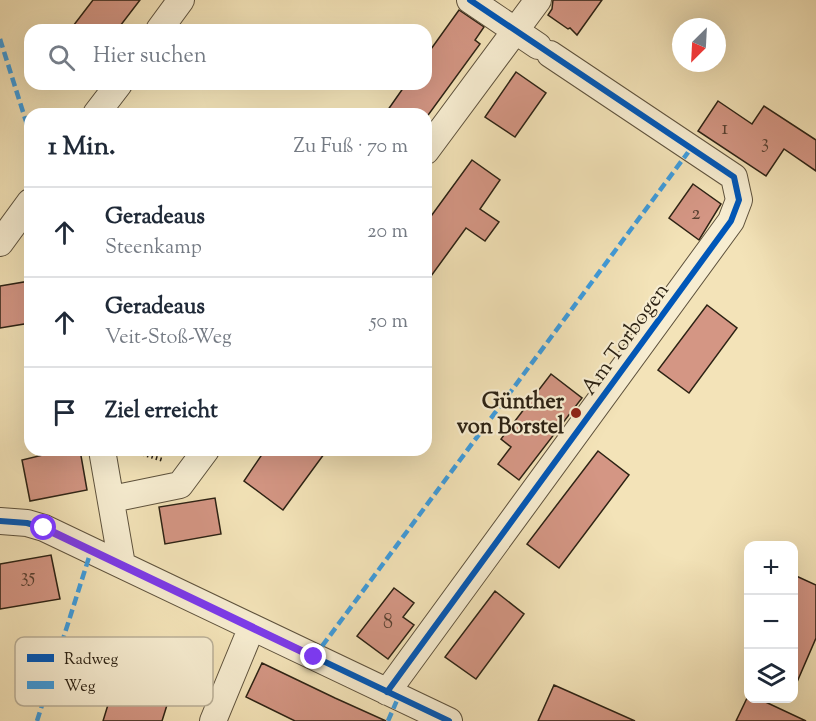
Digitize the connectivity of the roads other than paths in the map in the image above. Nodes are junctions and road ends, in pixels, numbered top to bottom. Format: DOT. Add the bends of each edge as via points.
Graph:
graph roads {
  1 [pos="182,0"];
  2 [pos="470,0"];
  3 [pos="538,0"];
  4 [pos="164,24"];
  5 [pos="515,31"];
  6 [pos="114,90"];
  7 [pos="100,108"];
  8 [pos="432,143"];
  9 [pos="24,210"];
  10 [pos="0,243"];
  11 [pos="103,456"];
  12 [pos="202,456"];
  13 [pos="112,499"];
  14 [pos="0,520"];
  15 [pos="122,565"];
  16 [pos="251,628"];
  17 [pos="387,692"];
  18 [pos="213,721"];
  19 [pos="449,721"];
  1 -- 4 [label="street"];
  2 -- 5 [label="street, Am Torbogen"];
  3 -- 5 [label="street"];
  5 -- 8 [label="street"];
  5 -- 17 [label="street, Am Torbogen" via="734,177 740,200 731,221"];
  6 -- 7 [label="street"];
  9 -- 10 [label="street"];
  11 -- 13 [label="street"];
  12 -- 13 [label="street" via="180,485"];
  13 -- 15 [label="street"];
  14 -- 15 [label="street" via="44,528"];
  15 -- 16 [label="street"];
  16 -- 17 [label="street"];
  16 -- 18 [label="street"];
  17 -- 19 [label="street"];
}
